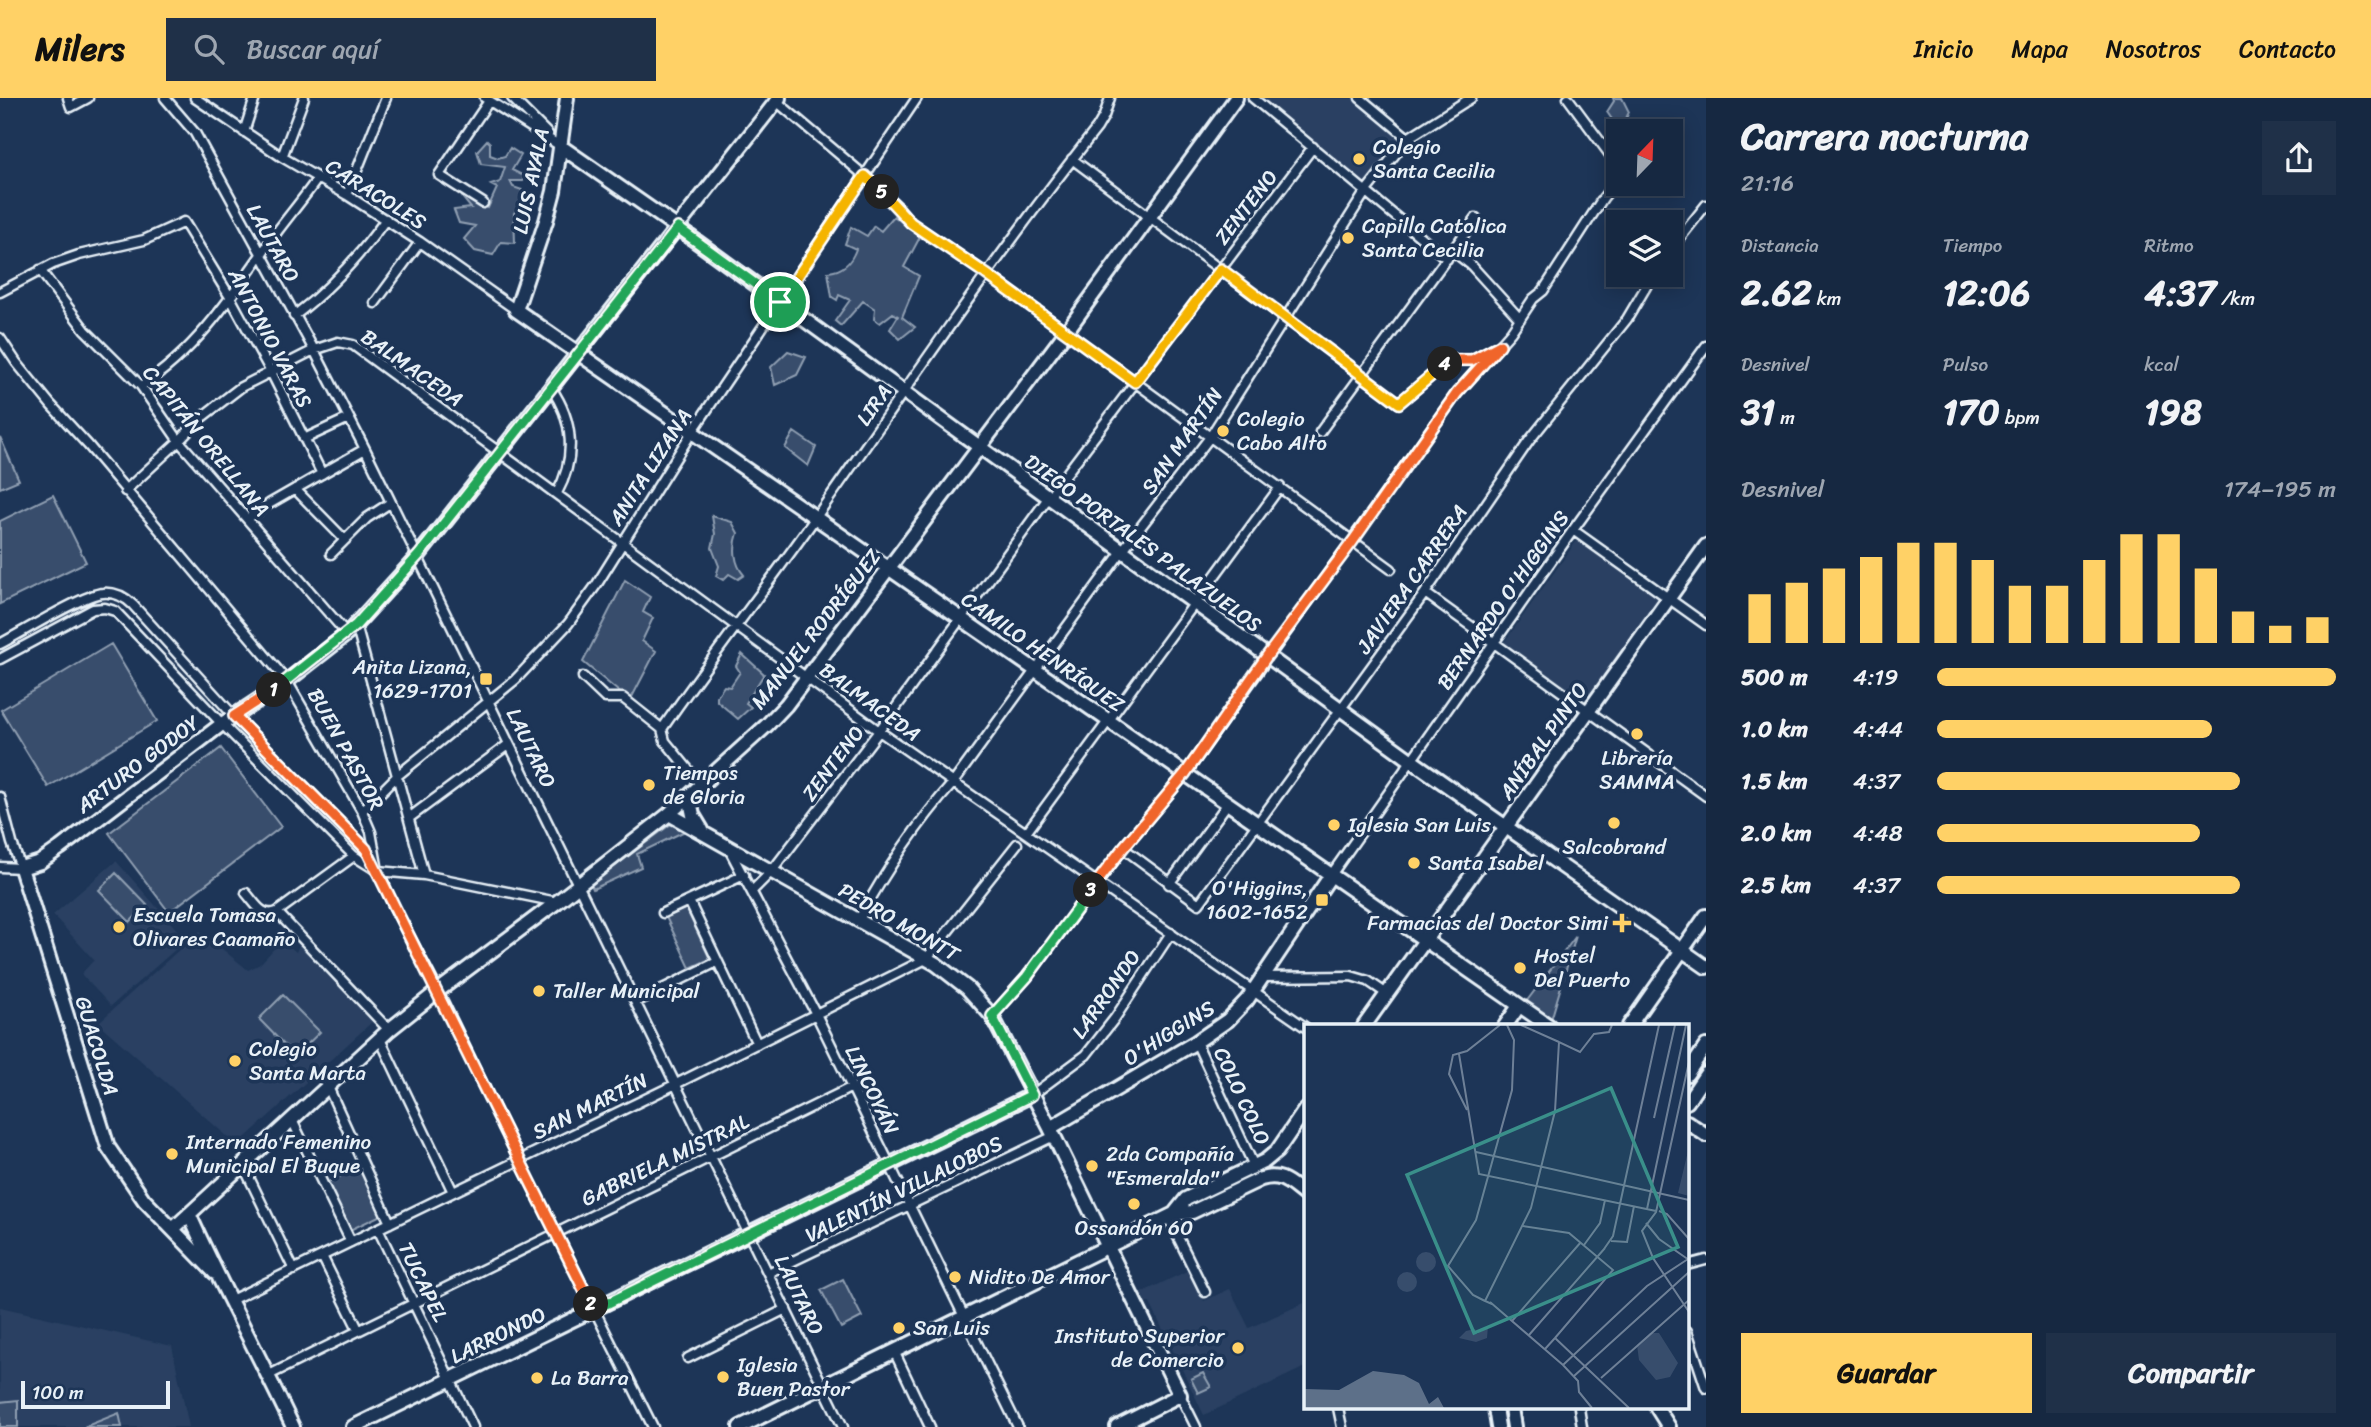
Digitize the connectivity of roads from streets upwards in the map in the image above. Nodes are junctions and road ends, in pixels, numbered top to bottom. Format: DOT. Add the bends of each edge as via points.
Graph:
graph roads {
  1 [pos="88,98"];
  2 [pos="165,98"];
  3 [pos="195,98"];
  4 [pos="255,98"];
  5 [pos="304,98"];
  6 [pos="386,98"];
  7 [pos="512,98"];
  8 [pos="567,98"];
  9 [pos="917,98"];
  10 [pos="1110,98"];
  11 [pos="1236,98"];
  12 [pos="1253,98"];
  13 [pos="1360,98"];
  14 [pos="1471,98"];
  15 [pos="1568,98"];
  16 [pos="487,99"];
  17 [pos="776,99"];
  18 [pos="70,103"];
  19 [pos="244,132"];
  20 [pos="1408,138"];
  21 [pos="560,145"];
  22 [pos="1313,147"];
  23 [pos="1606,149"];
  24 [pos="282,157"];
  25 [pos="1072,159"];
  26 [pos="865,176"];
  27 [pos="318,178"];
  28 [pos="1366,191"];
  29 [pos="347,195"];
  30 [pos="1606,196"];
  31 [pos="483,203"];
  32 [pos="1706,205"];
  33 [pos="1151,218"];
  34 [pos="1476,218"];
  35 [pos="386,219"];
  36 [pos="678,228"];
  37 [pos="1683,234"];
  38 [pos="420,242"];
  39 [pos="1450,255"];
  40 [pos="261,257"];
  41 [pos="1221,269"];
  42 [pos="40,270"];
  43 [pos="986,274"];
  44 [pos="1646,287"];
  45 [pos="0,292"];
  46 [pos="230,297"];
  47 [pos="780,302"];
  48 [pos="375,303"];
  49 [pos="516,310"];
  50 [pos="294,316"];
  51 [pos="1285,317"];
  52 [pos="1520,319"];
  53 [pos="1066,332"];
  54 [pos="0,338"];
  55 [pos="1500,345"];
  56 [pos="1706,346"];
  57 [pos="314,350"];
  58 [pos="579,353"];
  59 [pos="271,372"];
  60 [pos="1361,374"];
  61 [pos="1135,382"];
  62 [pos="141,386"];
  63 [pos="551,388"];
  64 [pos="903,393"];
  65 [pos="349,418"];
  66 [pos="692,432"];
  67 [pos="1320,432"];
  68 [pos="1210,436"];
  69 [pos="304,439"];
  70 [pos="179,441"];
  71 [pos="978,447"];
  72 [pos="365,449"];
  73 [pos="500,452"];
  74 [pos="323,474"];
  75 [pos="1280,487"];
  76 [pos="295,489"];
  77 [pos="125,491"];
  78 [pos="557,493"];
  79 [pos="1048,498"];
  80 [pos="390,503"];
  81 [pos="816,517"];
  82 [pos="247,519"];
  83 [pos="1573,530"];
  84 [pos="345,540"];
  85 [pos="622,541"];
  86 [pos="1353,541"];
  87 [pos="1706,546"];
  88 [pos="1122,551"];
  89 [pos="331,554"];
  90 [pos="419,555"];
  91 [pos="888,568"];
  92 [pos="1391,569"];
  93 [pos="1425,593"];
  94 [pos="1668,597"];
  95 [pos="1195,604"];
  96 [pos="961,618"];
  97 [pos="736,625"];
  98 [pos="1706,625"];
  99 [pos="351,630"];
  100 [pos="1494,642"];
  101 [pos="0,644"];
  102 [pos="1267,656"];
  103 [pos="0,659"];
  104 [pos="1035,670"];
  105 [pos="583,677"];
  106 [pos="807,677"];
  107 [pos="287,681"];
  108 [pos="489,701"];
  109 [pos="1341,709"];
  110 [pos="1588,711"];
  111 [pos="234,716"];
  112 [pos="1108,721"];
  113 [pos="222,724"];
  114 [pos="662,729"];
  115 [pos="879,731"];
  116 [pos="509,744"];
  117 [pos="1412,761"];
  118 [pos="1185,774"];
  119 [pos="397,776"];
  120 [pos="953,783"];
  121 [pos="701,785"];
  122 [pos="689,796"];
  123 [pos="1706,796"];
  124 [pos="0,797"];
  125 [pos="1228,803"];
  126 [pos="362,811"];
  127 [pos="669,814"];
  128 [pos="409,818"];
  129 [pos="1257,824"];
  130 [pos="1506,826"];
  131 [pos="1026,833"];
  132 [pos="704,834"];
  133 [pos="1017,844"];
  134 [pos="728,847"];
  135 [pos="1123,848"];
  136 [pos="354,856"];
  137 [pos="0,867"];
  138 [pos="21,868"];
  139 [pos="378,871"];
  140 [pos="772,872"];
  141 [pos="424,875"];
  142 [pos="744,875"];
  143 [pos="1331,875"];
  144 [pos="1097,882"];
  145 [pos="579,884"];
  146 [pos="1169,884"];
  147 [pos="752,891"];
  148 [pos="246,893"];
  149 [pos="690,901"];
  150 [pos="557,902"];
  151 [pos="277,912"];
  152 [pos="663,913"];
  153 [pos="1706,916"];
  154 [pos="858,921"];
  155 [pos="1171,933"];
  156 [pos="1425,940"];
  157 [pos="1682,950"];
  158 [pos="926,959"];
  159 [pos="717,962"];
  160 [pos="1706,967"];
  161 [pos="1263,977"];
  162 [pos="438,990"];
  163 [pos="1253,991"];
  164 [pos="1387,994"];
  165 [pos="636,1002"];
  166 [pos="1519,1006"];
  167 [pos="816,1014"];
  168 [pos="992,1016"];
  169 [pos="1365,1024"];
  170 [pos="1506,1024"];
  171 [pos="1546,1024"];
  172 [pos="1630,1024"];
  173 [pos="1304,1026"];
  174 [pos="385,1035"];
  175 [pos="1196,1042"];
  176 [pos="757,1044"];
  177 [pos="1706,1046"];
  178 [pos="1688,1073"];
  179 [pos="1706,1074"];
  180 [pos="676,1084"];
  181 [pos="328,1087"];
  182 [pos="850,1088"];
  183 [pos="1032,1095"];
  184 [pos="1688,1101"];
  185 [pos="1304,1111"];
  186 [pos="292,1120"];
  187 [pos="1688,1123"];
  188 [pos="1052,1132"];
  189 [pos="1706,1135"];
  190 [pos="712,1157"];
  191 [pos="519,1159"];
  192 [pos="889,1164"];
  193 [pos="243,1165"];
  194 [pos="1254,1166"];
  195 [pos="453,1192"];
  196 [pos="1304,1194"];
  197 [pos="909,1207"];
  198 [pos="189,1214"];
  199 [pos="1171,1216"];
  200 [pos="390,1223"];
  201 [pos="378,1228"];
  202 [pos="173,1229"];
  203 [pos="556,1233"];
  204 [pos="749,1233"];
  205 [pos="351,1242"];
  206 [pos="1107,1247"];
  207 [pos="323,1256"];
  208 [pos="1706,1260"];
  209 [pos="1688,1265"];
  210 [pos="293,1270"];
  211 [pos="215,1273"];
  212 [pos="768,1273"];
  213 [pos="1205,1292"];
  214 [pos="231,1300"];
  215 [pos="413,1302"];
  216 [pos="786,1309"];
  217 [pos="594,1310"];
  218 [pos="962,1316"];
  219 [pos="358,1329"];
  220 [pos="1688,1334"];
  221 [pos="894,1351"];
  222 [pos="688,1358"];
  223 [pos="269,1375"];
  224 [pos="450,1380"];
  225 [pos="823,1386"];
  226 [pos="1706,1388"];
  227 [pos="1180,1395"];
  228 [pos="1658,1410"];
  229 [pos="756,1424"];
  230 [pos="293,1427"];
  231 [pos="353,1427"];
  232 [pos="473,1427"];
  233 [pos="653,1427"];
  234 [pos="740,1427"];
  235 [pos="843,1427"];
  236 [pos="930,1427"];
  237 [pos="1018,1427"];
  238 [pos="1117,1427"];
  239 [pos="1196,1427"];
  240 [pos="1669,1427"];
  1 -- 18 [label="street"];
  2 -- 40 [label="street, LAUTARO" via="195,133"];
  3 -- 19 [label="street"];
  4 -- 19 [label="street"];
  5 -- 24 [label="street"];
  6 -- 29 [label="street"];
  7 -- 21 [label="street, DIEGO PORTALES PALAZUELOS"];
  8 -- 21 [label="street, LUIS AYALA"];
  9 -- 26 [label="street, ANITA LIZANA"];
  10 -- 25 [label="street, LIRA" via="1101,121"];
  11 -- 33 [label="street, MANUEL RODRÍGUEZ"];
  12 -- 22 [label="street"];
  13 -- 20 [label="street"];
  14 -- 20 [label="street, SAN MARTÍN"];
  15 -- 23 [label="street"];
  16 -- 21 [label="street, DIEGO PORTALES PALAZUELOS"];
  16 -- 31 [label="street" via="439,175"];
  17 -- 26 [label="street"];
  17 -- 36 [label="street, ARTURO GODOY"];
  19 -- 24 [label="street, CARACOLES"];
  20 -- 28 [label="street, SAN MARTÍN"];
  21 -- 36 [label="street, DIEGO PORTALES PALAZUELOS"];
  21 -- 49 [label="street, LUIS AYALA" via="554,191"];
  22 -- 28 [label="street"];
  22 -- 41 [label="street, ZENTENO"];
  24 -- 27 [label="street, CARACOLES"];
  25 -- 33 [label="street"];
  25 -- 43 [label="street, LIRA"];
  26 -- 43 [label="street" via="911,223"];
  26 -- 47 [label="street, ANITA LIZANA"];
  27 -- 29 [label="street, CARACOLES"];
  27 -- 40 [label="street"];
  28 -- 39 [label="street"];
  28 -- 51 [label="street, SAN MARTÍN"];
  29 -- 35 [label="street, CARACOLES"];
  30 -- 52 [label="street"];
  32 -- 37 [label="street"];
  33 -- 41 [label="street"];
  33 -- 53 [label="street, MANUEL RODRÍGUEZ"];
  34 -- 39 [label="street"];
  35 -- 38 [label="street, CARACOLES"];
  35 -- 50 [label="street" via="345,271"];
  36 -- 47 [label="street, DIEGO PORTALES PALAZUELOS"];
  36 -- 58 [label="street, ARTURO GODOY"];
  38 -- 48 [label="street"];
  38 -- 49 [label="street, CARACOLES"];
  39 -- 52 [label="street" via="1471,265"];
  39 -- 60 [label="street"];
  40 -- 46 [label="street"];
  40 -- 50 [label="street, LAUTARO"];
  41 -- 51 [label="street"];
  41 -- 61 [label="street, ZENTENO"];
  42 -- 45 [label="street"];
  42 -- 46 [label="street, ANTONIO VARAS" via="79,255 144,240 184,222"];
  42 -- 62 [label="street, CAPITÁN ORELLANA" via="85,330"];
  43 -- 53 [label="street"];
  43 -- 64 [label="street, LIRA"];
  44 -- 93 [label="street, JAVIERA CARRERA" via="1627,319 1523,450"];
  46 -- 59 [label="street, ANTONIO VARAS"];
  46 -- 62 [label="street" via="173,362"];
  47 -- 64 [label="street, DIEGO PORTALES PALAZUELOS"];
  47 -- 66 [label="street, ANITA LIZANA"];
  49 -- 58 [label="street, CAMILO HENRÍQUEZ"];
  50 -- 57 [label="street, LAUTARO"];
  51 -- 60 [label="street"];
  51 -- 68 [label="street, SAN MARTÍN"];
  52 -- 55 [label="street"];
  53 -- 61 [label="street"];
  53 -- 71 [label="street, MANUEL RODRÍGUEZ"];
  54 -- 77 [label="street, BUEN PASTOR"];
  55 -- 60 [label="street" via="1472,360 1450,360 1399,403"];
  55 -- 86 [label="street" via="1457,393"];
  56 -- 83 [label="street, BERNARDO O'HIGGINS"];
  57 -- 59 [label="street, BALMACEDA"];
  57 -- 65 [label="street, LAUTARO"];
  57 -- 73 [label="street, BALMACEDA" via="338,342 353,345"];
  58 -- 63 [label="street, ARTURO GODOY"];
  58 -- 66 [label="street, CAMILO HENRÍQUEZ"];
  59 -- 69 [label="street, ANTONIO VARAS"];
  59 -- 70 [label="street, BALMACEDA" via="227,397"];
  60 -- 67 [label="street"];
  61 -- 68 [label="street"];
  61 -- 79 [label="street, ZENTENO"];
  62 -- 70 [label="street, CAPITÁN ORELLANA"];
  63 -- 73 [label="street, ARTURO GODOY"];
  63 -- 78 [label="street" via="568,421 570,445"];
  64 -- 71 [label="street, DIEGO PORTALES PALAZUELOS"];
  64 -- 81 [label="street, LIRA"];
  65 -- 69 [label="street"];
  65 -- 72 [label="street, LAUTARO"];
  66 -- 81 [label="street, CAMILO HENRÍQUEZ"];
  66 -- 85 [label="street, ANITA LIZANA"];
  68 -- 75 [label="street"];
  68 -- 88 [label="street, SAN MARTÍN"];
  69 -- 74 [label="street, ANTONIO VARAS"];
  70 -- 77 [label="street, BALMACEDA"];
  70 -- 82 [label="street, CAPITÁN ORELLANA"];
  71 -- 79 [label="street, DIEGO PORTALES PALAZUELOS"];
  71 -- 91 [label="street, MANUEL RODRÍGUEZ"];
  72 -- 74 [label="street"];
  72 -- 80 [label="street, LAUTARO"];
  73 -- 78 [label="street, BALMACEDA"];
  73 -- 90 [label="street, ARTURO GODOY"];
  74 -- 76 [label="street"];
  75 -- 86 [label="street"];
  75 -- 95 [label="street"];
  76 -- 82 [label="street"];
  76 -- 84 [label="street"];
  77 -- 107 [label="street, BUEN PASTOR"];
  78 -- 85 [label="street, BALMACEDA"];
  79 -- 88 [label="street, DIEGO PORTALES PALAZUELOS"];
  79 -- 96 [label="street, ZENTENO"];
  80 -- 84 [label="street" via="367,517"];
  80 -- 90 [label="street, LAUTARO"];
  81 -- 91 [label="street, CAMILO HENRÍQUEZ"];
  81 -- 97 [label="street, LIRA"];
  82 -- 99 [label="street, CAPITÁN ORELLANA"];
  83 -- 94 [label="street"];
  83 -- 100 [label="street, BERNARDO O'HIGGINS"];
  84 -- 89 [label="street"];
  85 -- 97 [label="street, BALMACEDA"];
  85 -- 108 [label="street, ANITA LIZANA" via="560,634"];
  86 -- 92 [label="street"];
  86 -- 102 [label="street"];
  87 -- 94 [label="street, ANÍBAL PINTO"];
  88 -- 95 [label="street, DIEGO PORTALES PALAZUELOS"];
  88 -- 104 [label="street, SAN MARTÍN"];
  90 -- 99 [label="street, ARTURO GODOY"];
  90 -- 108 [label="street, LAUTARO"];
  91 -- 96 [label="street, CAMILO HENRÍQUEZ"];
  91 -- 106 [label="street, MANUEL RODRÍGUEZ"];
  93 -- 100 [label="street"];
  93 -- 109 [label="street, JAVIERA CARRERA"];
  94 -- 98 [label="street"];
  94 -- 110 [label="street, ANÍBAL PINTO"];
  95 -- 102 [label="street, DIEGO PORTALES PALAZUELOS"];
  95 -- 112 [label="street"];
  96 -- 104 [label="street, CAMILO HENRÍQUEZ"];
  96 -- 115 [label="street, ZENTENO"];
  97 -- 106 [label="street, BALMACEDA"];
  97 -- 114 [label="street, LIRA"];
  99 -- 107 [label="street, ARTURO GODOY"];
  99 -- 119 [label="street, CAPITÁN ORELLANA"];
  100 -- 110 [label="street"];
  100 -- 117 [label="street, BERNARDO O'HIGGINS"];
  101 -- 111 [label="street" via="91,596 116,594 133,605"];
  102 -- 109 [label="street, DIEGO PORTALES PALAZUELOS"];
  102 -- 118 [label="street"];
  103 -- 113 [label="street" via="93,609 110,609"];
  104 -- 112 [label="street, CAMILO HENRÍQUEZ"];
  104 -- 120 [label="street, SAN MARTÍN"];
  105 -- 114 [label="street" via="606,698 623,698"];
  106 -- 115 [label="street, BALMACEDA"];
  106 -- 121 [label="street, MANUEL RODRÍGUEZ" via="767,725"];
  107 -- 111 [label="street, ARTURO GODOY"];
  107 -- 126 [label="street, BUEN PASTOR"];
  108 -- 116 [label="street, LAUTARO"];
  108 -- 119 [label="street, ANITA LIZANA"];
  109 -- 117 [label="street, DIEGO PORTALES PALAZUELOS"];
  109 -- 129 [label="street, JAVIERA CARRERA"];
  110 -- 123 [label="street"];
  110 -- 130 [label="street, ANÍBAL PINTO"];
  111 -- 113 [label="street, ARTURO GODOY"];
  111 -- 139 [label="street" via="366,849"];
  112 -- 118 [label="street, CAMILO HENRÍQUEZ"];
  112 -- 131 [label="street"];
  113 -- 136 [label="street"];
  113 -- 138 [label="street, ARTURO GODOY" via="60,848"];
  114 -- 121 [label="street" via="665,741"];
  115 -- 120 [label="street, BALMACEDA"];
  115 -- 140 [label="street, ZENTENO"];
  116 -- 128 [label="street"];
  116 -- 145 [label="street, LAUTARO"];
  117 -- 130 [label="street, DIEGO PORTALES PALAZUELOS"];
  117 -- 143 [label="street, BERNARDO O'HIGGINS"];
  118 -- 125 [label="street, CAMILO HENRÍQUEZ"];
  118 -- 135 [label="street"];
  119 -- 126 [label="street, ANITA LIZANA"];
  119 -- 128 [label="street, CAPITÁN ORELLANA"];
  120 -- 131 [label="street, BALMACEDA"];
  120 -- 154 [label="street, SAN MARTÍN" via="922,818"];
  121 -- 122 [label="street, MANUEL RODRÍGUEZ"];
  122 -- 127 [label="street, MANUEL RODRÍGUEZ"];
  122 -- 132 [label="street"];
  124 -- 138 [label="street, GUACOLDA"];
  125 -- 129 [label="street, CAMILO HENRÍQUEZ"];
  125 -- 146 [label="street"];
  126 -- 139 [label="street, BUEN PASTOR"];
  127 -- 132 [label="street, PEDRO MONTT"];
  127 -- 145 [label="street, MANUEL RODRÍGUEZ"];
  128 -- 141 [label="street, CAPITÁN ORELLANA"];
  129 -- 143 [label="street, CAMILO HENRÍQUEZ"];
  129 -- 146 [label="street, JAVIERA CARRERA" via="1199,904"];
  130 -- 156 [label="street, ANÍBAL PINTO"];
  130 -- 157 [label="street, DIEGO PORTALES PALAZUELOS"];
  131 -- 144 [label="street, BALMACEDA"];
  132 -- 134 [label="street, PEDRO MONTT"];
  133 -- 158 [label="street"];
  134 -- 140 [label="street, PEDRO MONTT"];
  134 -- 142 [label="street, LINCOYÁN"];
  135 -- 144 [label="street"];
  135 -- 146 [label="street"];
  136 -- 139 [label="street"];
  136 -- 151 [label="street"];
  137 -- 138 [label="street, ARTURO GODOY"];
  138 -- 202 [label="street, GUACOLDA" via="108,1147 144,1200"];
  139 -- 141 [label="street"];
  139 -- 162 [label="street, BUEN PASTOR"];
  140 -- 147 [label="street, ZENTENO"];
  140 -- 154 [label="street, PEDRO MONTT"];
  141 -- 150 [label="street"];
  142 -- 147 [label="street, LINCOYÁN"];
  142 -- 149 [label="street"];
  143 -- 156 [label="street, CAMILO HENRÍQUEZ"];
  143 -- 161 [label="street, O'HIGGINS"];
  144 -- 155 [label="street, BALMACEDA"];
  144 -- 168 [label="street"];
  145 -- 150 [label="street, MANUEL RODRÍGUEZ"];
  145 -- 165 [label="street, LAUTARO"];
  147 -- 167 [label="street, LINCOYÁN"];
  148 -- 151 [label="street" via="263,913"];
  149 -- 152 [label="street"];
  149 -- 159 [label="street"];
  150 -- 162 [label="street, MANUEL RODRÍGUEZ"];
  151 -- 174 [label="street"];
  153 -- 157 [label="street"];
  154 -- 158 [label="street, PEDRO MONTT"];
  155 -- 163 [label="street, BALMACEDA"];
  155 -- 183 [label="street, LARRONDO" via="1086,1055"];
  156 -- 164 [label="street, ANÍBAL PINTO"];
  156 -- 166 [label="street, CAMILO HENRÍQUEZ"];
  157 -- 160 [label="street, DIEGO PORTALES PALAZUELOS"];
  157 -- 172 [label="street"];
  158 -- 167 [label="street, SAN MARTÍN"];
  158 -- 168 [label="street, PEDRO MONTT" via="967,988"];
  159 -- 165 [label="street"];
  159 -- 176 [label="street"];
  161 -- 163 [label="street, O'HIGGINS"];
  161 -- 164 [label="street" via="1351,976"];
  162 -- 174 [label="street, MANUEL RODRÍGUEZ"];
  162 -- 191 [label="street, BUEN PASTOR"];
  163 -- 173 [label="street, BALMACEDA"];
  163 -- 175 [label="street, O'HIGGINS" via="1235,1014"];
  164 -- 169 [label="street, ANÍBAL PINTO"];
  165 -- 180 [label="street, LAUTARO"];
  166 -- 170 [label="street"];
  166 -- 171 [label="street, CAMILO HENRÍQUEZ"];
  167 -- 176 [label="street, SAN MARTÍN"];
  167 -- 182 [label="street, LINCOYÁN"];
  168 -- 183 [label="street, PEDRO MONTT"];
  174 -- 181 [label="street, MANUEL RODRÍGUEZ"];
  174 -- 195 [label="street"];
  175 -- 188 [label="street, O'HIGGINS"];
  175 -- 194 [label="street, COLO COLO"];
  176 -- 180 [label="street, SAN MARTÍN"];
  177 -- 178 [label="street"];
  179 -- 184 [label="street"];
  180 -- 190 [label="street, LAUTARO"];
  180 -- 191 [label="street, SAN MARTÍN"];
  181 -- 186 [label="street, MANUEL RODRÍGUEZ"];
  181 -- 200 [label="street"];
  182 -- 190 [label="street, GABRIELA MISTRAL"];
  182 -- 192 [label="street, LINCOYÁN"];
  183 -- 188 [label="street, PEDRO MONTT"];
  183 -- 192 [label="street, LARRONDO"];
  185 -- 194 [label="street" via="1277,1151"];
  186 -- 193 [label="street, MANUEL RODRÍGUEZ"];
  186 -- 205 [label="street"];
  187 -- 189 [label="street"];
  188 -- 197 [label="street, VALENTÍN VILLALOBOS"];
  188 -- 206 [label="street, PEDRO MONTT"];
  190 -- 203 [label="street, GABRIELA MISTRAL"];
  190 -- 204 [label="street, LAUTARO"];
  191 -- 195 [label="street, SAN MARTÍN"];
  191 -- 203 [label="street, BUEN PASTOR"];
  192 -- 197 [label="street, LINCOYÁN"];
  192 -- 204 [label="street, LARRONDO"];
  193 -- 198 [label="street, MANUEL RODRÍGUEZ"];
  193 -- 210 [label="street"];
  194 -- 199 [label="street" via="1186,1199"];
  195 -- 200 [label="street, SAN MARTÍN"];
  196 -- 199 [label="street, COLO COLO" via="1273,1176 1192,1212"];
  197 -- 212 [label="street, VALENTÍN VILLALOBOS"];
  197 -- 218 [label="street, LINCOYÁN"];
  198 -- 202 [label="street, MANUEL RODRÍGUEZ"];
  198 -- 211 [label="street, GUACOLDA"];
  199 -- 206 [label="street"];
  199 -- 213 [label="street"];
  200 -- 201 [label="street, SAN MARTÍN"];
  201 -- 205 [label="street, SAN MARTÍN"];
  201 -- 215 [label="street, TUCAPEL"];
  202 -- 211 [label="street, GUACOLDA"];
  203 -- 215 [label="street, GABRIELA MISTRAL"];
  203 -- 217 [label="street, BUEN PASTOR"];
  204 -- 212 [label="street, LAUTARO"];
  204 -- 217 [label="street, LARRONDO"];
  205 -- 207 [label="street, SAN MARTÍN"];
  206 -- 218 [label="street"];
  206 -- 227 [label="street, PEDRO MONTT"];
  207 -- 210 [label="street, SAN MARTÍN"];
  207 -- 219 [label="street"];
  208 -- 209 [label="street"];
  210 -- 214 [label="street, SAN MARTÍN"];
  211 -- 214 [label="street, GUACOLDA"];
  212 -- 216 [label="street, LAUTARO"];
  214 -- 223 [label="street, GUACOLDA"];
  215 -- 219 [label="street, GABRIELA MISTRAL"];
  215 -- 224 [label="street, TUCAPEL"];
  216 -- 222 [label="street"];
  216 -- 225 [label="street, LAUTARO"];
  217 -- 224 [label="street, LARRONDO"];
  217 -- 233 [label="street, BUEN PASTOR"];
  218 -- 221 [label="street"];
  218 -- 237 [label="street, LINCOYÁN"];
  219 -- 223 [label="street, GABRIELA MISTRAL"];
  220 -- 226 [label="street"];
  221 -- 225 [label="street"];
  221 -- 236 [label="street"];
  223 -- 230 [label="street, GUACOLDA"];
  224 -- 231 [label="street, LARRONDO"];
  224 -- 232 [label="street, TUCAPEL"];
  225 -- 229 [label="street"];
  225 -- 235 [label="street, LAUTARO"];
  227 -- 238 [label="street"];
  227 -- 239 [label="street, PEDRO MONTT"];
  228 -- 240 [label="street"];
  229 -- 234 [label="street"];
}
